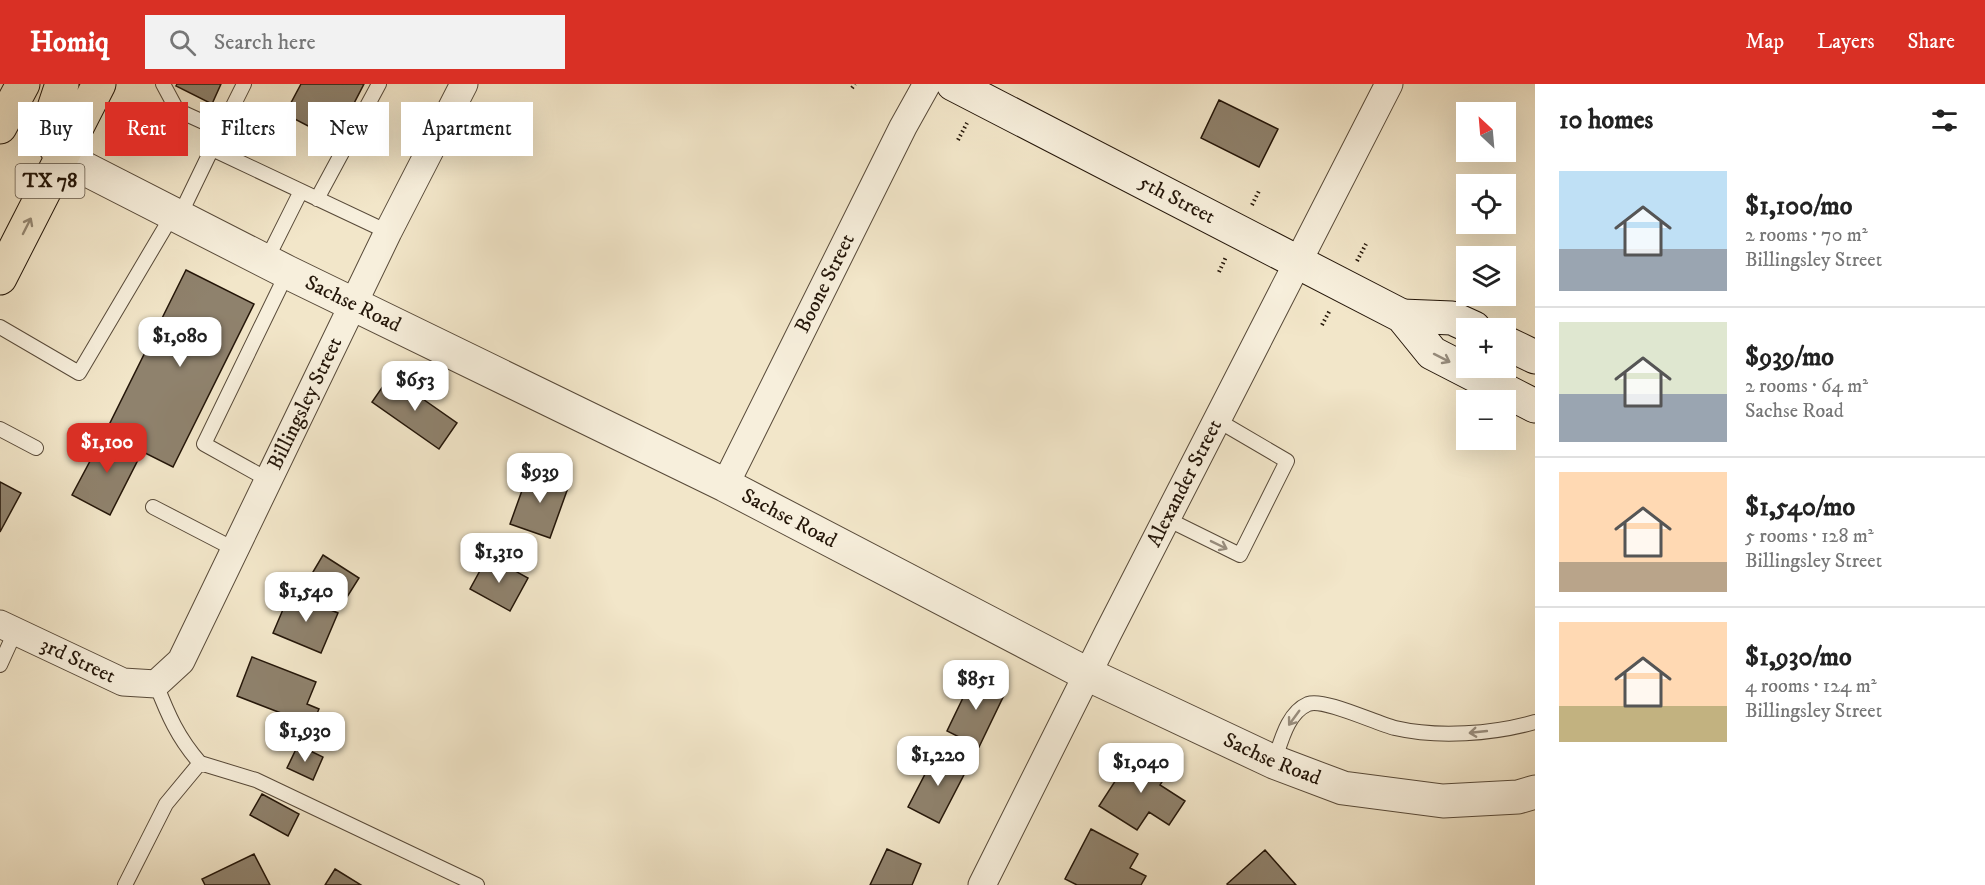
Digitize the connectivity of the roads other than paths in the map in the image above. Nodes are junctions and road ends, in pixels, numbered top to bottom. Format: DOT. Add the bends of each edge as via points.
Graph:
graph roads {
  1 [pos="23,84"];
  2 [pos="62,84"];
  3 [pos="99,84"];
  4 [pos="163,84"];
  5 [pos="244,84"];
  6 [pos="379,84"];
  7 [pos="464,84"];
  8 [pos="927,84"];
  9 [pos="953,84"];
  10 [pos="1389,84"];
  11 [pos="235,102"];
  12 [pos="200,120"];
  13 [pos="0,127"];
  14 [pos="208,156"];
  15 [pos="227,156"];
  16 [pos="62,157"];
  17 [pos="301,191"];
  18 [pos="317,199"];
  19 [pos="176,215"];
  20 [pos="388,232"];
  21 [pos="1298,261"];
  22 [pos="277,266"];
  23 [pos="0,278"];
  24 [pos="354,303"];
  25 [pos="1402,316"];
  26 [pos="1456,320"];
  27 [pos="0,327"];
  28 [pos="1516,348"];
  29 [pos="1535,357"];
  30 [pos="1535,406"];
  31 [pos="1217,420"];
  32 [pos="0,429"];
  33 [pos="36,448"];
  34 [pos="267,479"];
  35 [pos="725,485"];
  36 [pos="153,507"];
  37 [pos="1167,519"];
  38 [pos="234,549"];
  39 [pos="8,628"];
  40 [pos="0,665"];
  41 [pos="1087,674"];
  42 [pos="156,684"];
  43 [pos="1535,722"];
  44 [pos="1274,762"];
  45 [pos="200,763"];
  46 [pos="1535,792"];
  47 [pos="125,885"];
  48 [pos="477,885"];
  49 [pos="982,885"];
  1 -- 13 [label="main road"];
  2 -- 16 [label="main road" via="47,129"];
  3 -- 16 [label="main road, TX 78"];
  4 -- 12 [label="lane" via="177,110"];
  5 -- 11 [label="lane"];
  6 -- 18 [label="lane"];
  7 -- 20 [label="street, Billingsley Street"];
  8 -- 35 [label="street, Boone Street"];
  9 -- 21 [label="street, 5th Street"];
  10 -- 21 [label="street, Alexander Street"];
  14 -- 19 [label="lane"];
  15 -- 17 [label="lane"];
  16 -- 19 [label="street, Sachse Road"];
  23 -- 16 [label="main road, TX 78, one-way"];
  17 -- 18 [label="lane"];
  17 -- 22 [label="lane"];
  18 -- 20 [label="lane"];
  19 -- 22 [label="street, Sachse Road"];
  19 -- 27 [label="lane" via="80,373"];
  20 -- 24 [label="street, Billingsley Street"];
  21 -- 25 [label="street, 5th Street"];
  21 -- 31 [label="street, Alexander Street"];
  22 -- 24 [label="street, Sachse Road"];
  22 -- 34 [label="lane" via="204,444"];
  24 -- 34 [label="street, Billingsley Street"];
  24 -- 35 [label="street, Sachse Road"];
  25 -- 26 [label="street, 5th Street"];
  25 -- 30 [label="street, 5th Street, one-way" via="1432,353"];
  28 -- 29 [label="street"];
  31 -- 37 [label="street, Alexander Street"];
  37 -- 31 [label="lane, one-way" via="1240,555 1287,461"];
  32 -- 33 [label="lane"];
  34 -- 38 [label="street, Billingsley Street"];
  35 -- 41 [label="street, Sachse Road"];
  36 -- 38 [label="lane"];
  37 -- 41 [label="street, Alexander Street"];
  38 -- 42 [label="street, Billingsley Street" via="181,661"];
  39 -- 40 [label="lane"];
  39 -- 42 [label="street, 3rd Street" via="123,682"];
  41 -- 44 [label="street, Sachse Road"];
  41 -- 49 [label="street, Alexander Street"];
  42 -- 45 [label="lane" via="172,725"];
  43 -- 44 [label="lane, one-way" via="1455,734 1395,728 1325,704 1309,704 1294,714"];
  44 -- 46 [label="street, Sachse Road" via="1343,788 1443,801 1518,797"];
  45 -- 47 [label="lane" via="166,804"];
  45 -- 48 [label="lane" via="256,780"];
}
